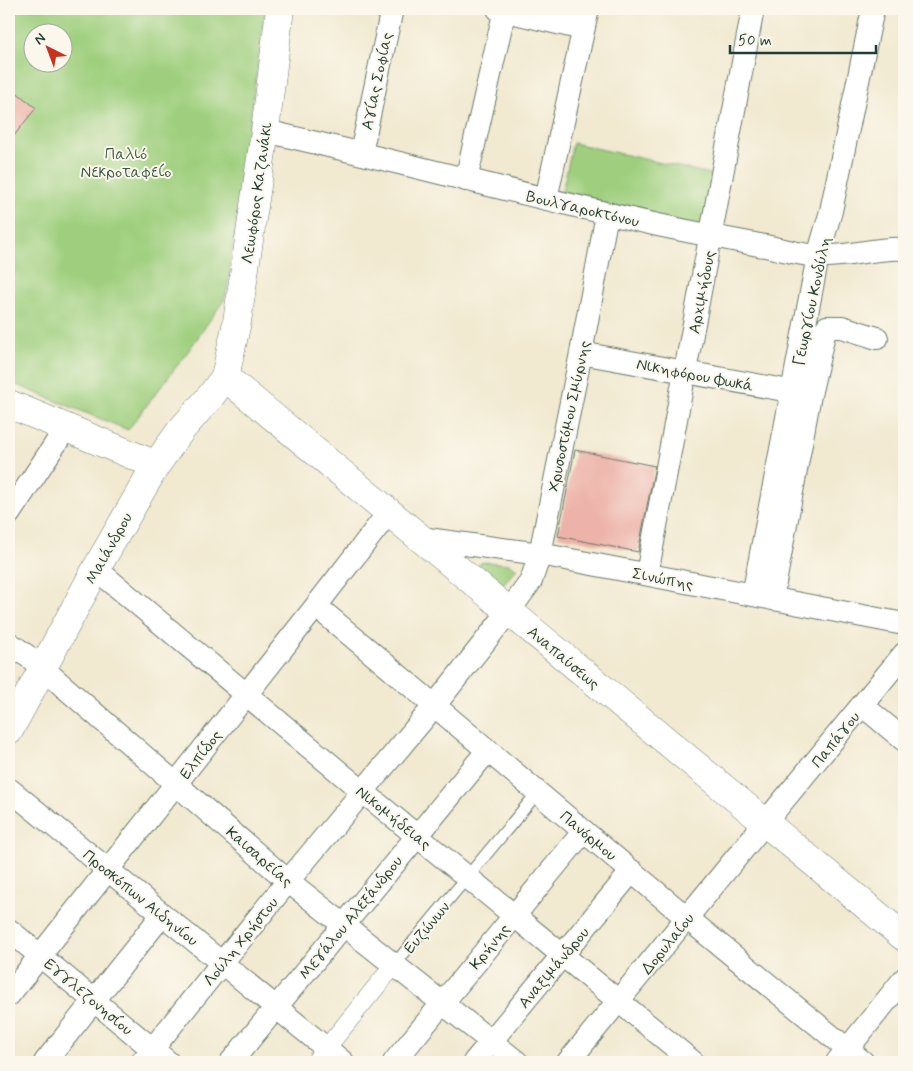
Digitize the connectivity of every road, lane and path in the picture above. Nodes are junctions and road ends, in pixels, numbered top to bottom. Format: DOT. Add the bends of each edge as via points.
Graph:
graph roads {
  1 [pos="280,9"];
  2 [pos="392,9"];
  3 [pos="502,9"];
  4 [pos="754,9"];
  5 [pos="873,9"];
  6 [pos="585,19"];
  7 [pos="265,131"];
  8 [pos="361,152"];
  9 [pos="466,180"];
  10 [pos="546,199"];
  11 [pos="607,214"];
  12 [pos="712,236"];
  13 [pos="904,248"];
  14 [pos="818,256"];
  15 [pos="878,338"];
  16 [pos="581,353"];
  17 [pos="685,372"];
  18 [pos="225,377"];
  19 [pos="801,394"];
  20 [pos="9,404"];
  21 [pos="66,428"];
  22 [pos="156,465"];
  23 [pos="389,512"];
  24 [pos="9,514"];
  25 [pos="420,538"];
  26 [pos="540,554"];
  27 [pos="96,569"];
  28 [pos="647,574"];
  29 [pos="762,597"];
  30 [pos="316,606"];
  31 [pos="509,612"];
  32 [pos="904,624"];
  33 [pos="9,643"];
  34 [pos="904,654"];
  35 [pos="43,669"];
  36 [pos="246,695"];
  37 [pos="435,705"];
  38 [pos="862,705"];
  39 [pos="9,731"];
  40 [pos="904,740"];
  41 [pos="488,750"];
  42 [pos="176,784"];
  43 [pos="9,789"];
  44 [pos="362,791"];
  45 [pos="538,792"];
  46 [pos="766,823"];
  47 [pos="584,831"];
  48 [pos="418,836"];
  49 [pos="107,870"];
  50 [pos="632,871"];
  51 [pos="468,876"];
  52 [pos="288,880"];
  53 [pos="162,915"];
  54 [pos="514,915"];
  55 [pos="687,918"];
  56 [pos="344,925"];
  57 [pos="9,930"];
  58 [pos="904,937"];
  59 [pos="563,954"];
  60 [pos="40,955"];
  61 [pos="222,963"];
  62 [pos="394,965"];
  63 [pos="904,979"];
  64 [pos="9,995"];
  65 [pos="94,1000"];
  66 [pos="619,1000"];
  67 [pos="443,1003"];
  68 [pos="276,1008"];
  69 [pos="491,1041"];
  70 [pos="154,1058"];
  71 [pos="328,1058"];
  72 [pos="849,1058"];
  73 [pos="45,1062"];
  74 [pos="231,1062"];
  75 [pos="394,1062"];
  76 [pos="474,1062"];
  77 [pos="517,1062"];
  78 [pos="568,1062"];
  79 [pos="693,1062"];
  1 -- 7 [label="street, Λεωφόρος Καζανάκι"];
  2 -- 8 [label="street, Αγίας Σοφίας"];
  3 -- 6 [label="street"];
  3 -- 9 [label="street"];
  4 -- 12 [label="street, Αρχιμήδους"];
  5 -- 14 [label="street, Γεωργίου Κονδύλη" via="831,210"];
  6 -- 10 [label="street"];
  7 -- 8 [label="street, Βουλγαροκτόνου"];
  7 -- 18 [label="street, Λεωφόρος Καζανάκι" via="237,322"];
  8 -- 9 [label="street, Βουλγαροκτόνου"];
  9 -- 10 [label="street, Βουλγαροκτόνου"];
  10 -- 11 [label="street, Βουλγαροκτόνου"];
  11 -- 12 [label="street, Βουλγαροκτόνου"];
  11 -- 16 [label="street, Χρυσοστόμου Σμύρνης"];
  12 -- 14 [label="street, Βουλγαροκτόνου"];
  12 -- 17 [label="street, Αρχιμήδους"];
  13 -- 14 [label="street, Βουλγαροκτόνου"];
  14 -- 19 [label="street, Γεωργίου Κονδύλη"];
  15 -- 19 [label="street, Γεωργίου Κονδύλη" via="842,327 827,327"];
  16 -- 17 [label="street, Νικηφόρου Φωκά"];
  16 -- 26 [label="street, Χρυσοστόμου Σμύρνης"];
  17 -- 19 [label="street, Νικηφόρου Φωκά"];
  17 -- 28 [label="street, Αρχιμήδους"];
  18 -- 22 [label="street, Μαιάνδρου"];
  18 -- 23 [label="street, Αναπαύσεως"];
  19 -- 29 [label="street, Γεωργίου Κονδύλη"];
  20 -- 21 [label="street"];
  21 -- 22 [label="street"];
  21 -- 24 [label="street"];
  22 -- 27 [label="street, Μαιάνδρου"];
  23 -- 25 [label="street, Αναπαύσεως"];
  23 -- 30 [label="street, Ελπίδος"];
  25 -- 26 [label="street, Σινώπης"];
  25 -- 31 [label="street, Αναπαύσεως"];
  26 -- 28 [label="street, Σινώπης"];
  26 -- 31 [label="street, Χρυσοστόμου Σμύρνης" via="531,581"];
  27 -- 35 [label="street, Μαιάνδρου"];
  27 -- 36 [label="street, Νικομήδειας"];
  28 -- 29 [label="street, Σινώπης"];
  29 -- 32 [label="street, Σινώπης"];
  30 -- 36 [label="street, Ελπίδος"];
  30 -- 37 [label="street, Πανόρμου"];
  31 -- 37 [label="street, Λούλη Χρήστου"];
  31 -- 46 [label="street, Αναπαύσεως"];
  33 -- 35 [label="street, Καισαρείας"];
  34 -- 38 [label="street, Παπάγου"];
  35 -- 39 [label="street, Μαιάνδρου"];
  35 -- 42 [label="street, Καισαρείας"];
  36 -- 42 [label="street, Ελπίδος"];
  36 -- 44 [label="street, Νικομήδειας"];
  37 -- 41 [label="street, Πανόρμου"];
  37 -- 44 [label="street, Λούλη Χρήστου"];
  38 -- 40 [label="street"];
  38 -- 46 [label="street, Παπάγου"];
  41 -- 45 [label="street, Πανόρμου"];
  41 -- 48 [label="street, Μεγάλου Αλεξάνδρου"];
  42 -- 49 [label="street, Ελπίδος"];
  42 -- 52 [label="street, Καισαρείας"];
  43 -- 49 [label="street, Προσκόπων Αιδηνίου"];
  44 -- 48 [label="street, Νικομήδειας"];
  44 -- 52 [label="street, Λούλη Χρήστου"];
  45 -- 47 [label="street, Πανόρμου"];
  45 -- 51 [label="lane, Ευζώνων"];
  46 -- 55 [label="street, Δορυλαίου"];
  46 -- 58 [label="street, Αναπαύσεως"];
  47 -- 50 [label="street, Πανόρμου"];
  47 -- 54 [label="street, Κρήνης"];
  48 -- 51 [label="street, Νικομήδειας"];
  48 -- 56 [label="street, Μεγάλου Αλεξάνδρου"];
  49 -- 53 [label="street, Προσκόπων Αιδηνίου"];
  49 -- 60 [label="street, Ελπίδος"];
  50 -- 55 [label="street, Πανόρμου"];
  50 -- 59 [label="street, Αναξιμάνδρου"];
  51 -- 54 [label="street, Νικομήδειας"];
  51 -- 62 [label="lane, Ευζώνων"];
  52 -- 56 [label="street, Καισαρείας"];
  52 -- 61 [label="street, Λούλη Χρήστου"];
  53 -- 61 [label="street, Προσκόπων Αιδηνίου"];
  53 -- 65 [label="street"];
  54 -- 59 [label="street, Νικομήδειας"];
  54 -- 67 [label="street, Κρήνης"];
  55 -- 66 [label="street, Δορυλαίου"];
  55 -- 72 [label="street, Πανόρμου"];
  56 -- 62 [label="street, Καισαρείας"];
  56 -- 68 [label="street, Μεγάλου Αλεξάνδρου"];
  57 -- 60 [label="street, Εγγλεζονησίου"];
  59 -- 66 [label="street, Νικομήδειας"];
  59 -- 69 [label="street, Αναξιμάνδρου"];
  60 -- 64 [label="street, Ελπίδος"];
  60 -- 65 [label="street, Εγγλεζονησίου"];
  61 -- 68 [label="street, Προσκόπων Αιδηνίου"];
  61 -- 70 [label="street, Λούλη Χρήστου"];
  62 -- 67 [label="street, Καισαρείας"];
  62 -- 71 [label="street, Ευζώνων"];
  63 -- 72 [label="street"];
  65 -- 70 [label="street, Εγγλεζονησίου"];
  65 -- 73 [label="street"];
  66 -- 78 [label="street, Δορυλαίου"];
  66 -- 79 [label="street, Νικομήδειας"];
  67 -- 69 [label="street, Καισαρείας"];
  67 -- 75 [label="street, Κρήνης"];
  68 -- 71 [label="street, Προσκόπων Αιδηνίου"];
  68 -- 74 [label="street, Μεγάλου Αλεξάνδρου"];
  69 -- 76 [label="street, Αναξιμάνδρου"];
  69 -- 77 [label="street, Καισαρείας"];
}
